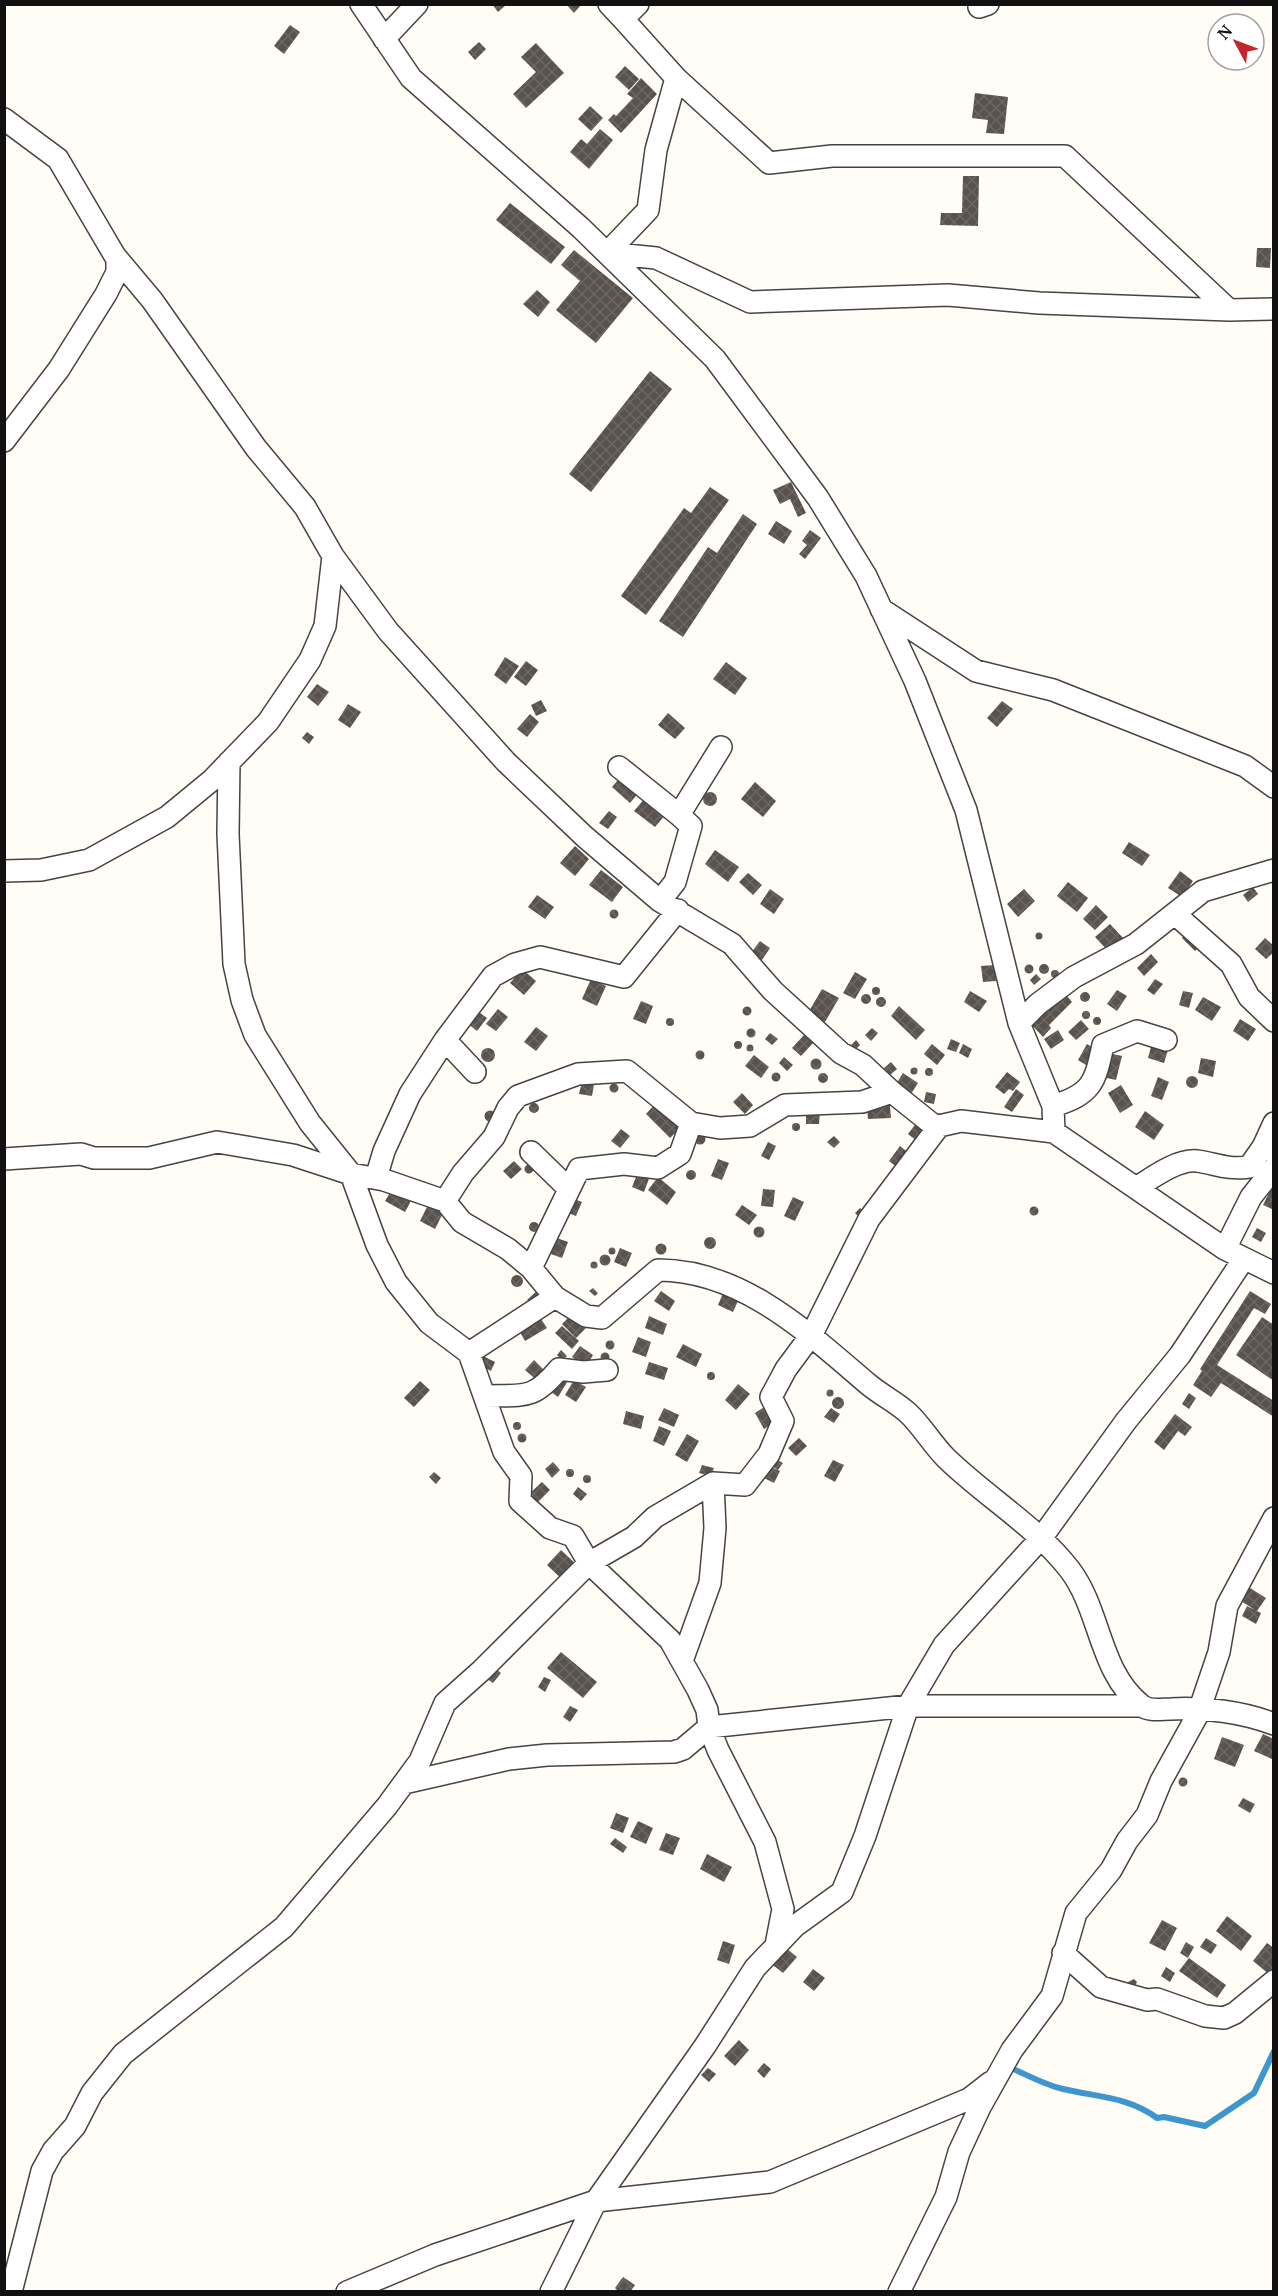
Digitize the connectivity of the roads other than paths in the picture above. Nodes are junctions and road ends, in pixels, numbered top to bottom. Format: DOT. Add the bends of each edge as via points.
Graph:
graph roads {
  1 [pos="361,4"];
  2 [pos="417,4"];
  3 [pos="624,9"];
  4 [pos="384,39"];
  5 [pos="676,78"];
  6 [pos="4,119"];
  7 [pos="607,253"];
  8 [pos="117,259"];
  9 [pos="1274,309"];
  10 [pos="1229,310"];
  11 [pos="4,441"];
  12 [pos="333,556"];
  13 [pos="881,609"];
  14 [pos="721,747"];
  15 [pos="229,762"];
  16 [pos="619,767"];
  17 [pos="1274,787"];
  18 [pos="679,815"];
  19 [pos="1274,870"];
  20 [pos="4,871"];
  21 [pos="669,906"];
  22 [pos="1175,914"];
  23 [pos="1274,1021"];
  24 [pos="1019,1023"];
  25 [pos="445,1040"];
  26 [pos="1166,1040"];
  27 [pos="475,1072"];
  28 [pos="892,1092"];
  29 [pos="1053,1106"];
  30 [pos="691,1123"];
  31 [pos="1274,1123"];
  32 [pos="939,1126"];
  33 [pos="1054,1132"];
  34 [pos="1268,1148"];
  35 [pos="531,1152"];
  36 [pos="4,1159"];
  37 [pos="1274,1168"];
  38 [pos="351,1174"];
  39 [pos="376,1178"];
  40 [pos="568,1188"];
  41 [pos="1136,1188"];
  42 [pos="445,1201"];
  43 [pos="1234,1255"];
  44 [pos="531,1268"];
  45 [pos="1274,1273"];
  46 [pos="555,1297"];
  47 [pos="812,1335"];
  48 [pos="470,1353"];
  49 [pos="607,1370"];
  50 [pos="486,1396"];
  51 [pos="713,1483"];
  52 [pos="1274,1518"];
  53 [pos="1042,1537"];
  54 [pos="590,1563"];
  55 [pos="682,1662"];
  56 [pos="908,1706"];
  57 [pos="1142,1706"];
  58 [pos="1200,1708"];
  59 [pos="1274,1724"];
  60 [pos="709,1727"];
  61 [pos="404,1783"];
  62 [pos="776,1945"];
  63 [pos="1063,1953"];
  64 [pos="1274,1981"];
  65 [pos="996,2078"];
  66 [pos="597,2201"];
  67 [pos="11,2292"];
  68 [pos="347,2292"];
  69 [pos="551,2292"];
  70 [pos="899,2292"];
  1 -- 4 [label="street"];
  2 -- 4 [label="street"];
  3 -- 5 [label="street"];
  4 -- 7 [label="street" via="411,78"];
  5 -- 7 [label="street" via="656,150 648,210"];
  5 -- 10 [label="street" via="769,163 831,156 1065,156"];
  6 -- 8 [label="street" via="58,159"];
  7 -- 10 [label="street" via="656,258 750,302 948,295 1039,303"];
  7 -- 13 [label="street" via="715,359 818,498 866,576"];
  8 -- 11 [label="street" via="114,279 59,369"];
  8 -- 12 [label="street" via="152,300 256,448 305,507"];
  9 -- 10 [label="street"];
  12 -- 15 [label="street" via="325,626 310,660 271,718"];
  12 -- 21 [label="street" via="388,631 506,762 585,837"];
  13 -- 17 [label="street" via="976,671 1053,690 1245,766"];
  13 -- 24 [label="street" via="915,681 966,810"];
  14 -- 18 [label="street"];
  15 -- 20 [label="street" via="171,814 89,860 41,870"];
  15 -- 38 [label="street" via="234,963 242,1000 255,1035 279,1075 310,1123"];
  16 -- 18 [label="street"];
  18 -- 21 [label="street" via="691,826"];
  19 -- 22 [label="street" via="1203,891"];
  21 -- 25 [label="street" via="624,976 540,957 502,970 482,988"];
  21 -- 28 [label="street" via="732,944 782,999 841,1053 863,1065"];
  22 -- 23 [label="street" via="1232,964 1249,997"];
  22 -- 24 [label="street" via="1136,944 1074,977"];
  24 -- 29 [label="street"];
  25 -- 27 [label="street"];
  25 -- 39 [label="street" via="410,1094"];
  26 -- 29 [label="street" via="1137,1031 1103,1045 1096,1079 1089,1088 1076,1099"];
  28 -- 30 [label="street" via="861,1102 785,1105 750,1126 739,1128"];
  28 -- 32 [label="street"];
  29 -- 33 [label="street"];
  30 -- 40 [label="street" via="680,1154 658,1168 624,1164 579,1169"];
  30 -- 42 [label="street" via="627,1071 572,1076 518,1096 494,1137"];
  31 -- 34 [label="street"];
  32 -- 33 [label="street" via="961,1121"];
  32 -- 47 [label="street" via="869,1219"];
  33 -- 41 [label="street"];
  34 -- 41 [label="street" via="1249,1167 1221,1168 1187,1162"];
  35 -- 40 [label="street"];
  36 -- 38 [label="street" via="81,1154 149,1158 226,1142 293,1155"];
  37 -- 43 [label="street" via="1251,1197"];
  38 -- 39 [label="street"];
  38 -- 48 [label="street" via="377,1245 396,1282 429,1323"];
  39 -- 42 [label="street"];
  40 -- 44 [label="street"];
  41 -- 43 [label="street"];
  42 -- 44 [label="street" via="462,1222 508,1248"];
  43 -- 45 [label="street"];
  43 -- 53 [label="street" via="1180,1355 1126,1421"];
  44 -- 46 [label="street"];
  46 -- 47 [label="street" via="586,1316 602,1318 658,1270 699,1273 731,1285"];
  46 -- 48 [label="street"];
  47 -- 51 [label="street" via="771,1397 783,1421 769,1454 745,1485"];
  47 -- 53 [label="street" via="910,1415 946,1458"];
  48 -- 50 [label="street"];
  49 -- 50 [label="street" via="559,1369 542,1389 522,1395"];
  50 -- 54 [label="street" via="504,1452 521,1476 520,1501 550,1528 573,1536"];
  51 -- 54 [label="street" via="655,1517 634,1537"];
  51 -- 55 [label="street" via="715,1528 710,1583"];
  52 -- 58 [label="street" via="1227,1606 1219,1652"];
  53 -- 56 [label="street" via="944,1645"];
  53 -- 57 [label="street" via="1072,1572 1101,1635 1110,1668"];
  54 -- 55 [label="street" via="670,1640"];
  54 -- 61 [label="street" via="445,1703 420,1761"];
  55 -- 60 [label="street" via="707,1710"];
  56 -- 57 [label="street"];
  56 -- 60 [label="street"];
  56 -- 62 [label="street" via="845,1886"];
  57 -- 58 [label="street" via="1150,1710"];
  58 -- 59 [label="street"];
  58 -- 63 [label="street" via="1147,1815 1111,1870 1076,1913"];
  60 -- 61 [label="street" via="674,1752 509,1759"];
  60 -- 62 [label="street" via="765,1842 783,1909"];
  61 -- 67 [label="street" via="284,1927 123,2054 92,2093 75,2126 42,2171"];
  62 -- 66 [label="street" via="755,1968"];
  63 -- 64 [label="street" via="1101,1988 1205,2016 1224,2018 1235,2013"];
  63 -- 65 [label="street" via="1052,1996"];
  65 -- 66 [label="street" via="969,2099 770,2182"];
  65 -- 70 [label="street" via="959,2152 946,2197"];
  66 -- 68 [label="street" via="435,2255"];
  66 -- 69 [label="street"];
}
